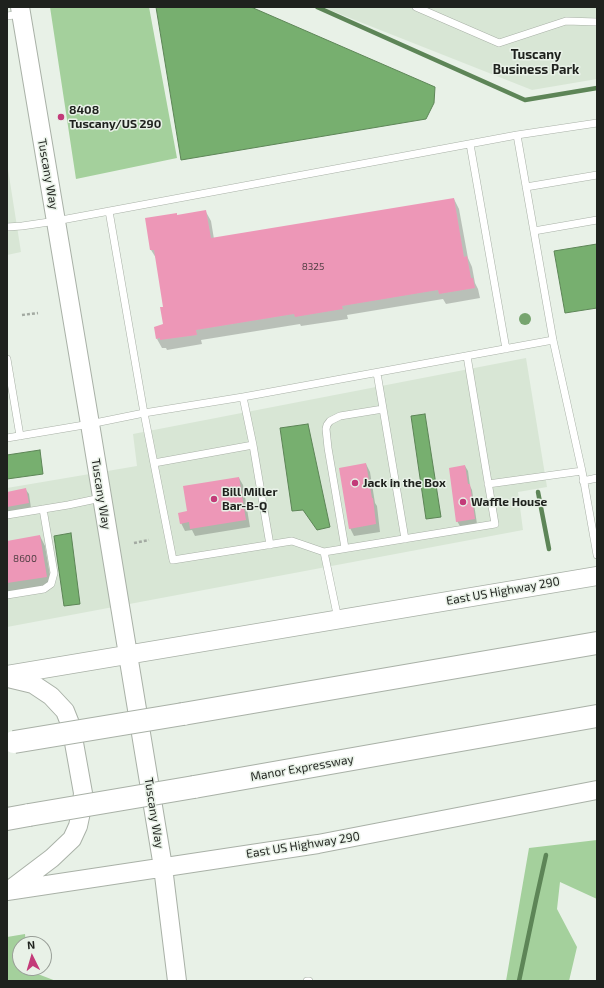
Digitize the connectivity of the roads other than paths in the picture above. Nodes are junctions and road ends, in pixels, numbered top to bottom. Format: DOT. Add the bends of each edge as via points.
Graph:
graph roads {
  1 [pos="416,7"];
  2 [pos="16,13"];
  3 [pos="597,22"];
  4 [pos="597,123"];
  5 [pos="517,135"];
  6 [pos="470,144"];
  7 [pos="597,175"];
  8 [pos="526,187"];
  9 [pos="109,211"];
  10 [pos="597,220"];
  11 [pos="56,221"];
  12 [pos="7,227"];
  13 [pos="534,231"];
  14 [pos="553,340"];
  15 [pos="506,349"];
  16 [pos="467,356"];
  17 [pos="7,359"];
  18 [pos="377,372"];
  19 [pos="243,397"];
  20 [pos="383,408"];
  21 [pos="144,413"];
  22 [pos="90,424"];
  23 [pos="20,436"];
  24 [pos="7,438"];
  25 [pos="253,446"];
  26 [pos="154,463"];
  27 [pos="582,471"];
  28 [pos="597,478"];
  29 [pos="583,481"];
  30 [pos="488,484"];
  31 [pos="102,498"];
  32 [pos="43,509"];
  33 [pos="7,515"];
  34 [pos="405,539"];
  35 [pos="270,545"];
  36 [pos="345,548"];
  37 [pos="324,552"];
  38 [pos="597,555"];
  39 [pos="597,576"];
  40 [pos="7,595"];
  41 [pos="338,620"];
  42 [pos="597,643"];
  43 [pos="127,655"];
  44 [pos="7,676"];
  45 [pos="597,716"];
  46 [pos="10,743"];
  47 [pos="597,790"];
  48 [pos="7,819"];
  49 [pos="162,867"];
  50 [pos="8,891"];
  51 [pos="178,981"];
  1 -- 3 [label="lane" via="499,43 566,22"];
  2 -- 11 [label="main road, Tuscany Way"];
  4 -- 5 [label="lane"];
  5 -- 6 [label="lane"];
  5 -- 8 [label="lane"];
  6 -- 9 [label="lane"];
  6 -- 15 [label="lane"];
  7 -- 8 [label="lane"];
  8 -- 13 [label="lane"];
  9 -- 11 [label="lane"];
  9 -- 21 [label="lane"];
  10 -- 13 [label="lane"];
  11 -- 12 [label="lane"];
  11 -- 22 [label="main road, Tuscany Way"];
  13 -- 14 [label="lane"];
  14 -- 15 [label="lane"];
  14 -- 27 [label="lane"];
  15 -- 16 [label="lane"];
  16 -- 18 [label="lane"];
  16 -- 30 [label="lane"];
  17 -- 23 [label="lane"];
  18 -- 19 [label="lane"];
  18 -- 20 [label="lane"];
  19 -- 21 [label="lane"];
  19 -- 25 [label="lane"];
  20 -- 34 [label="lane"];
  20 -- 36 [label="lane" via="340,416 327,425 328,448"];
  21 -- 22 [label="lane"];
  21 -- 26 [label="lane"];
  22 -- 23 [label="lane"];
  22 -- 31 [label="main road, Tuscany Way"];
  23 -- 24 [label="lane"];
  25 -- 26 [label="lane"];
  25 -- 35 [label="lane"];
  26 -- 35 [label="lane" via="173,560"];
  27 -- 29 [label="lane"];
  27 -- 30 [label="lane"];
  28 -- 29 [label="lane"];
  29 -- 38 [label="lane"];
  30 -- 34 [label="lane" via="495,524"];
  31 -- 32 [label="lane"];
  31 -- 43 [label="main road, Tuscany Way"];
  32 -- 33 [label="lane"];
  32 -- 40 [label="lane" via="54,573 51,584 44,589"];
  34 -- 36 [label="lane"];
  35 -- 37 [label="lane" via="292,541"];
  36 -- 37 [label="lane"];
  37 -- 41 [label="lane"];
  39 -- 41 [label="main road, East US Highway 290"];
  41 -- 43 [label="main road, East US Highway 290"];
  42 -- 46 [label="highway, bridge"];
  43 -- 44 [label="main road, East US Highway 290"];
  43 -- 49 [label="main road, Tuscany Way"];
  44 -- 50 [label="main road" via="33,684 51,696 65,711 71,726 83,793 82,812 72,839 52,858"];
  45 -- 48 [label="highway, Manor Expressway, bridge"];
  47 -- 49 [label="main road, East US Highway 290" via="318,844"];
  49 -- 50 [label="main road, East US Highway 290"];
  49 -- 51 [label="main road, Tuscany Way"];
}
